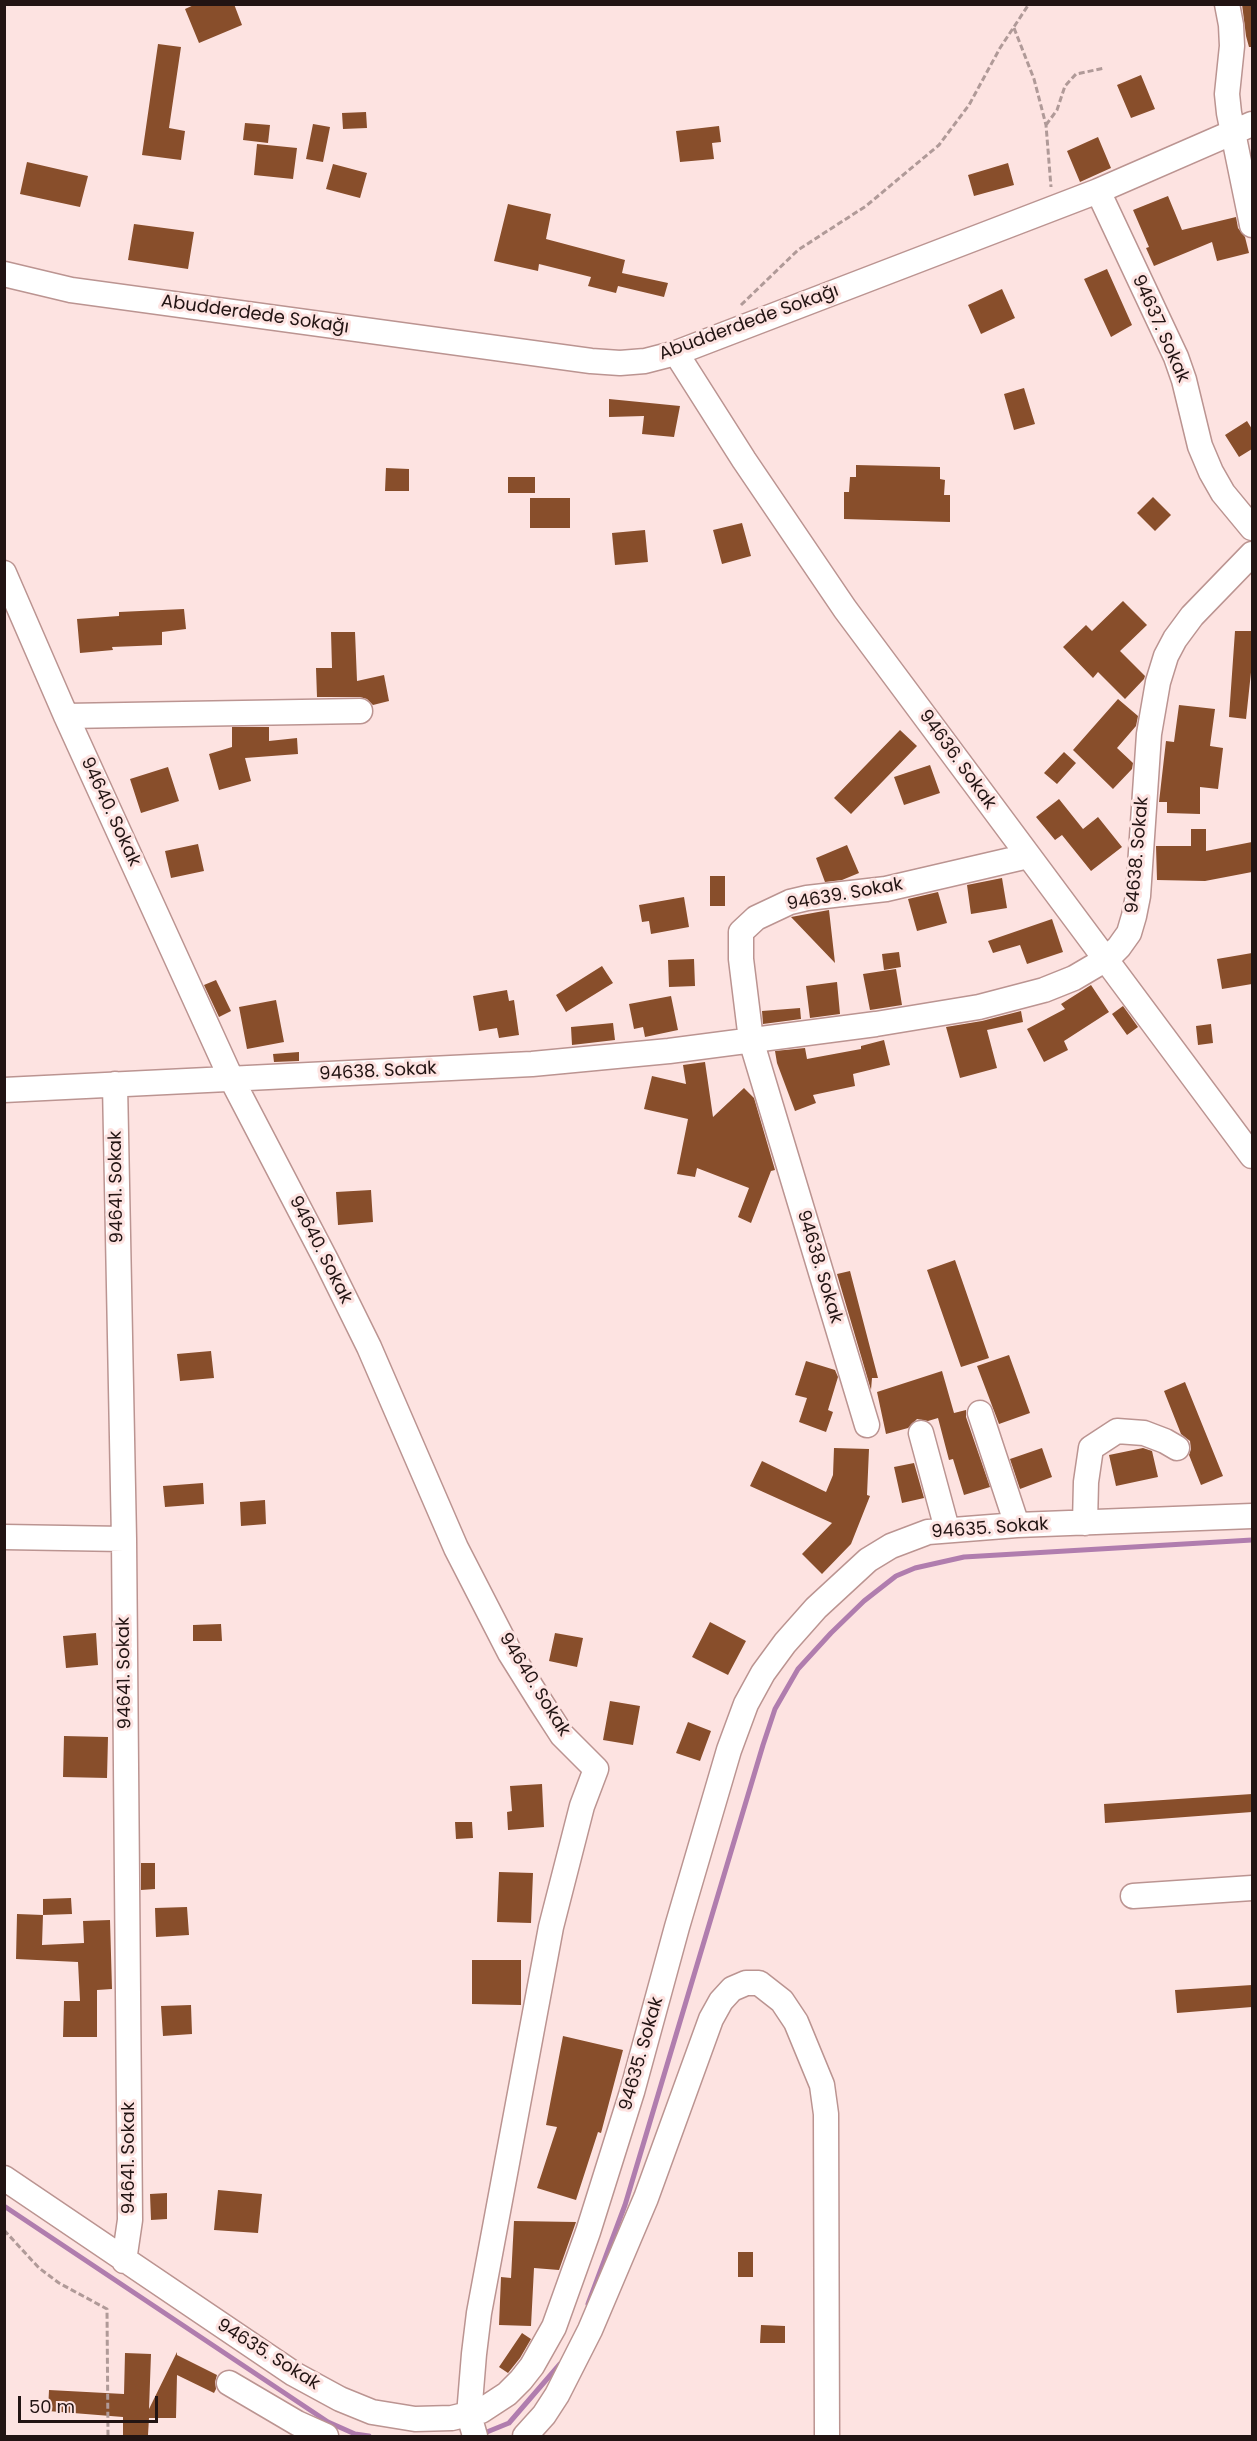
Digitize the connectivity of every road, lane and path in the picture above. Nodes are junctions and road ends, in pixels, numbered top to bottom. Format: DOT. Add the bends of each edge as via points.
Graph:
graph roads {
  1 [pos="1029,4"];
  2 [pos="1227,4"];
  3 [pos="1014,27"];
  4 [pos="1105,68"];
  5 [pos="1046,125"];
  6 [pos="1243,129"];
  7 [pos="1098,191"];
  8 [pos="1053,207"];
  9 [pos="1252,225"];
  10 [pos="4,274"];
  11 [pos="736,310"];
  12 [pos="676,353"];
  13 [pos="1252,528"];
  14 [pos="1252,555"];
  15 [pos="4,573"];
  16 [pos="360,711"];
  17 [pos="66,717"];
  18 [pos="1028,856"];
  19 [pos="1108,958"];
  20 [pos="751,1040"];
  21 [pos="231,1078"];
  22 [pos="115,1084"];
  23 [pos="4,1090"];
  24 [pos="1252,1155"];
  25 [pos="980,1413"];
  26 [pos="867,1425"];
  27 [pos="921,1433"];
  28 [pos="1177,1448"];
  29 [pos="1252,1516"];
  30 [pos="1085,1523"];
  31 [pos="1017,1525"];
  32 [pos="947,1529"];
  33 [pos="4,1537"];
  34 [pos="124,1539"];
  35 [pos="1252,1888"];
  36 [pos="1133,1896"];
  37 [pos="4,2178"];
  38 [pos="4,2230"];
  39 [pos="124,2261"];
  40 [pos="229,2383"];
  41 [pos="472,2426"];
  42 [pos="108,2436"];
  43 [pos="326,2436"];
  44 [pos="525,2436"];
  45 [pos="827,2436"];
  1 -- 3 [label="path"];
  2 -- 6 [label="street" via="1232,46 1227,94"];
  3 -- 5 [label="path"];
  3 -- 11 [label="path" via="969,105 939,145 866,206 798,249"];
  4 -- 5 [label="path" via="1076,74 1065,86 1057,110"];
  5 -- 8 [label="path"];
  6 -- 7 [label="street, Abudderdede Sokağı"];
  6 -- 9 [label="street"];
  7 -- 8 [label="street, Abudderdede Sokağı"];
  7 -- 13 [label="street, 94637. Sokak" via="1176,357 1211,472"];
  8 -- 12 [label="street, Abudderdede Sokağı"];
  10 -- 12 [label="street, Abudderdede Sokağı" via="71,290 591,361 645,361"];
  12 -- 18 [label="street, 94636. Sokak" via="845,609"];
  14 -- 19 [label="street, 94638. Sokak" via="1192,616 1166,656 1149,734 1138,896 1129,933"];
  15 -- 17 [label="street, 94640. Sokak"];
  16 -- 17 [label="street"];
  17 -- 21 [label="street, 94640. Sokak"];
  18 -- 19 [label="street, 94636. Sokak"];
  18 -- 20 [label="street, 94639. Sokak" via="886,889 807,898 756,918 741,932 740,940"];
  19 -- 20 [label="street, 94638. Sokak" via="1044,990 979,1006"];
  19 -- 24 [label="street, 94636. Sokak"];
  20 -- 21 [label="street, 94638. Sokak" via="532,1064"];
  20 -- 26 [label="street, 94638. Sokak"];
  21 -- 22 [label="street, 94638. Sokak"];
  21 -- 41 [label="street, 94640. Sokak" via="369,1347 456,1548 510,1653 562,1735 596,1769 576,1827 551,1927 479,2313"];
  22 -- 23 [label="street, 94638. Sokak"];
  22 -- 34 [label="street, 94641. Sokak"];
  25 -- 31 [label="street"];
  27 -- 32 [label="street"];
  28 -- 30 [label="street" via="1144,1433 1117,1431 1091,1448"];
  29 -- 30 [label="street, 94635. Sokak"];
  30 -- 31 [label="street, 94635. Sokak"];
  31 -- 32 [label="street, 94635. Sokak"];
  32 -- 41 [label="street, 94635. Sokak" via="912,1536 868,1560 785,1643 746,1704 729,1750 632,2092 554,2327 520,2380"];
  33 -- 34 [label="street"];
  34 -- 39 [label="street, 94641. Sokak" via="130,2220"];
  35 -- 36 [label="street"];
  37 -- 39 [label="street, 94635. Sokak"];
  38 -- 42 [label="path" via="39,2268 107,2308"];
  39 -- 41 [label="street, 94635. Sokak" via="294,2374 340,2399 372,2412"];
  40 -- 43 [label="street"];
  44 -- 45 [label="street" via="558,2395 590,2330 646,2198 711,2019 732,1989 746,1983 759,1983 782,2001 796,2022 822,2085 826,2114"];
}
